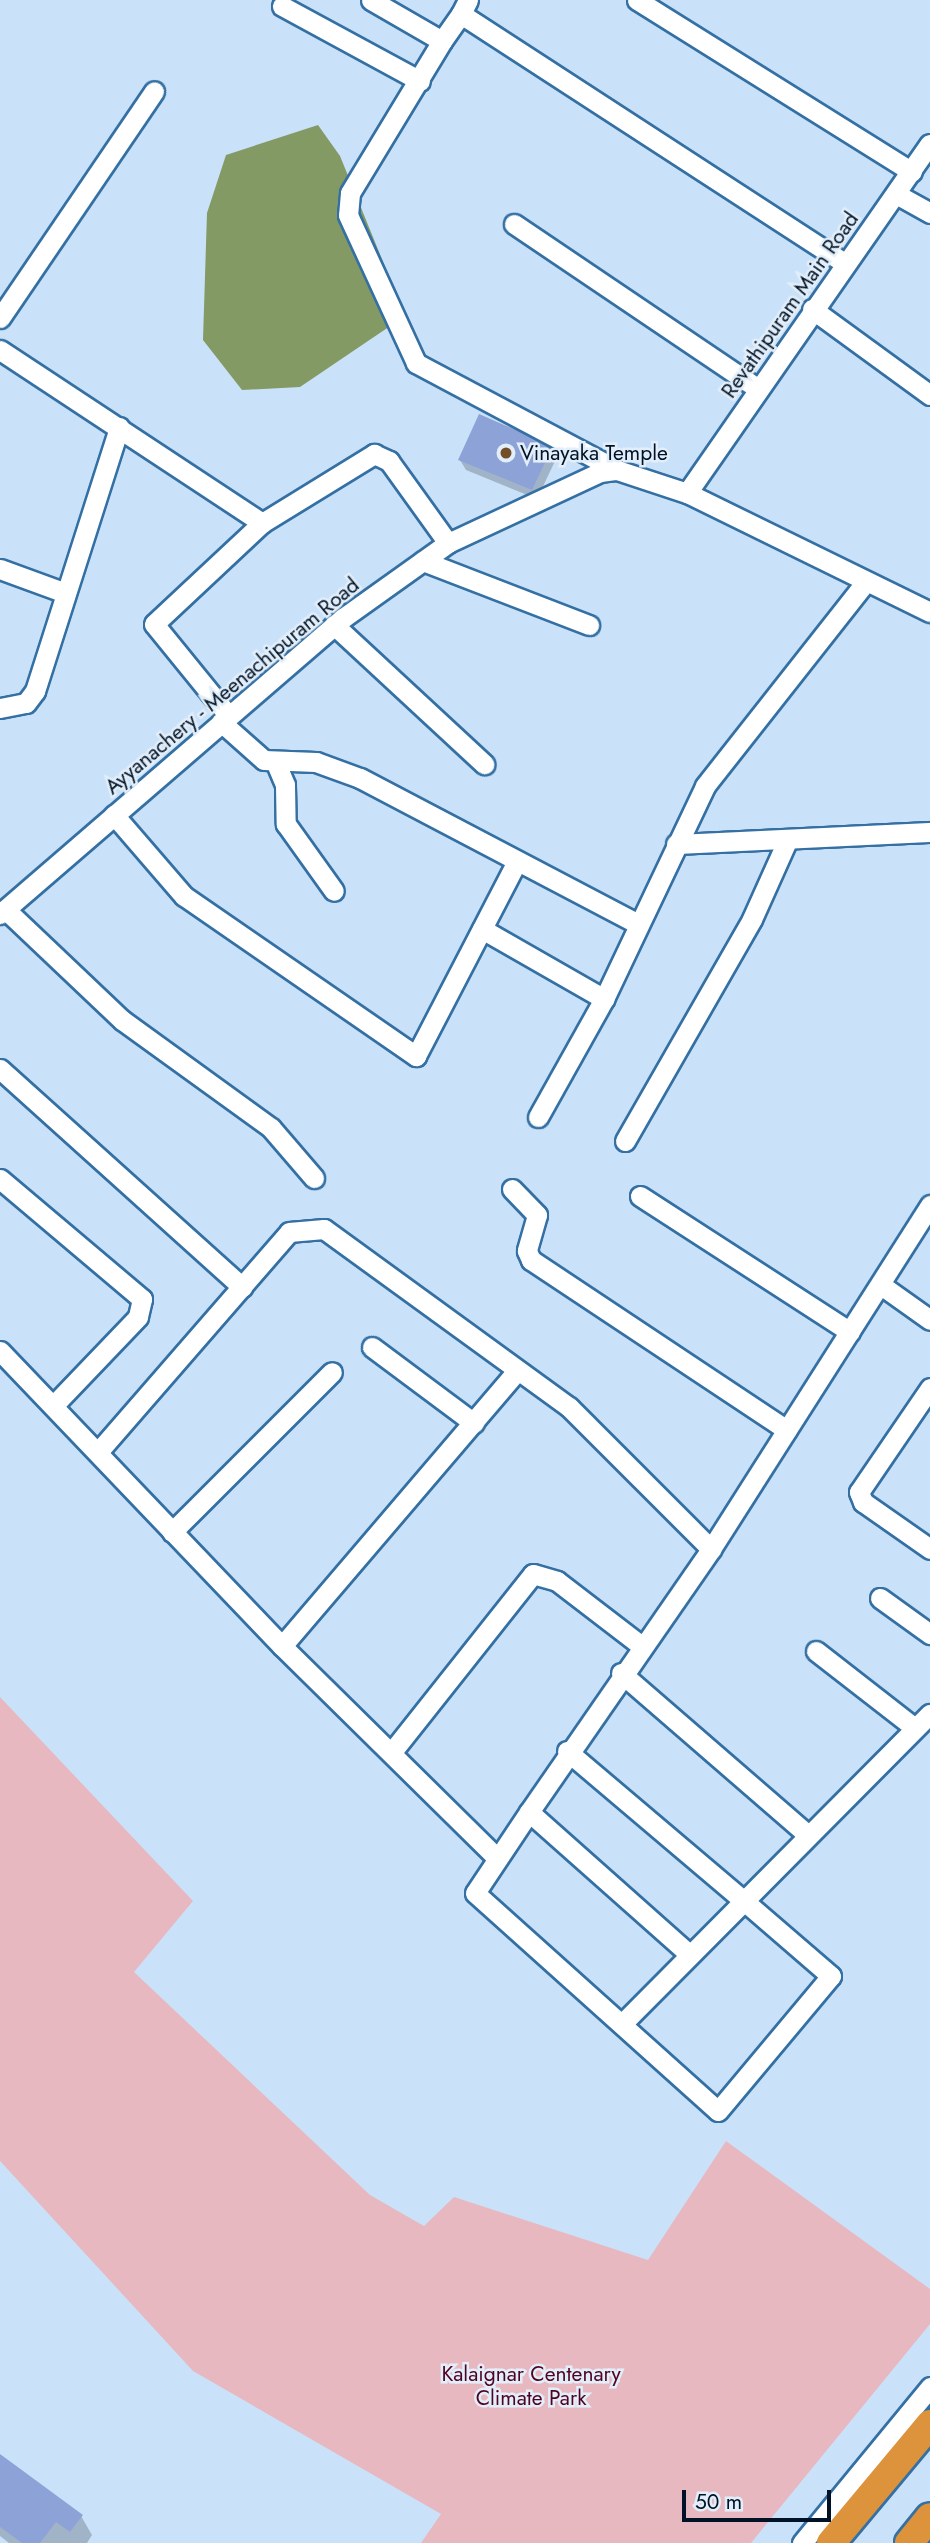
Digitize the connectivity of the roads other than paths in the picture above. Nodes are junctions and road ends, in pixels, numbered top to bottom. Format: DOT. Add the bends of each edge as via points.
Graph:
graph roads {
  1 [pos="371,0"];
  2 [pos="637,0"];
  3 [pos="282,6"];
  4 [pos="465,7"];
  5 [pos="442,41"];
  6 [pos="420,81"];
  7 [pos="154,91"];
  8 [pos="930,144"];
  9 [pos="912,172"];
  10 [pos="896,194"];
  11 [pos="930,213"];
  12 [pos="514,224"];
  13 [pos="844,263"];
  14 [pos="812,309"];
  15 [pos="0,318"];
  16 [pos="0,350"];
  17 [pos="759,389"];
  18 [pos="930,395"];
  19 [pos="119,427"];
  20 [pos="617,470"];
  21 [pos="687,493"];
  22 [pos="262,523"];
  23 [pos="448,543"];
  24 [pos="423,561"];
  25 [pos="0,569"];
  26 [pos="865,583"];
  27 [pos="63,592"];
  28 [pos="930,612"];
  29 [pos="334,625"];
  30 [pos="589,625"];
  31 [pos="0,708"];
  32 [pos="225,719"];
  33 [pos="275,761"];
  34 [pos="484,764"];
  35 [pos="114,815"];
  36 [pos="930,832"];
  37 [pos="787,841"];
  38 [pos="676,844"];
  39 [pos="516,863"];
  40 [pos="334,891"];
  41 [pos="3,912"];
  42 [pos="636,923"];
  43 [pos="482,929"];
  44 [pos="604,999"];
  45 [pos="0,1069"];
  46 [pos="538,1117"];
  47 [pos="625,1141"];
  48 [pos="314,1178"];
  49 [pos="0,1179"];
  50 [pos="512,1189"];
  51 [pos="640,1196"];
  52 [pos="930,1205"];
  53 [pos="881,1285"];
  54 [pos="242,1287"];
  55 [pos="930,1320"];
  56 [pos="850,1332"];
  57 [pos="372,1347"];
  58 [pos="0,1351"];
  59 [pos="332,1371"];
  60 [pos="516,1372"];
  61 [pos="930,1388"];
  62 [pos="53,1406"];
  63 [pos="474,1423"];
  64 [pos="786,1430"];
  65 [pos="98,1452"];
  66 [pos="172,1532"];
  67 [pos="711,1549"];
  68 [pos="930,1549"];
  69 [pos="880,1598"];
  70 [pos="930,1634"];
  71 [pos="282,1646"];
  72 [pos="643,1647"];
  73 [pos="816,1651"];
  74 [pos="621,1673"];
  75 [pos="930,1714"];
  76 [pos="915,1728"];
  77 [pos="567,1751"];
  78 [pos="391,1753"];
  79 [pos="529,1812"];
  80 [pos="808,1835"];
  81 [pos="497,1858"];
  82 [pos="744,1901"];
  83 [pos="689,1954"];
  84 [pos="623,2023"];
  85 [pos="930,2387"];
  86 [pos="930,2424"];
  87 [pos="930,2517"];
  88 [pos="802,2543"];
  89 [pos="831,2543"];
  90 [pos="909,2543"];
  1 -- 5 [label="street"];
  2 -- 9 [label="street"];
  3 -- 6 [label="street"];
  4 -- 5 [label="street"];
  4 -- 13 [label="street"];
  5 -- 6 [label="street"];
  6 -- 20 [label="street" via="347,201 406,349 429,373"];
  7 -- 15 [label="street"];
  8 -- 9 [label="street, Revathipuram Main Road"];
  9 -- 10 [label="street, Revathipuram Main Road"];
  10 -- 11 [label="street"];
  10 -- 13 [label="street, Revathipuram Main Road"];
  12 -- 17 [label="street"];
  13 -- 14 [label="street, Revathipuram Main Road"];
  14 -- 17 [label="street, Revathipuram Main Road"];
  14 -- 18 [label="street"];
  16 -- 19 [label="street"];
  17 -- 21 [label="street, Revathipuram Main Road"];
  19 -- 22 [label="street"];
  19 -- 27 [label="street"];
  20 -- 21 [label="street"];
  20 -- 23 [label="street, Ayyanachery - Meenachipuram Road"];
  21 -- 26 [label="street"];
  22 -- 23 [label="street" via="374,454 389,461"];
  22 -- 32 [label="street" via="154,624"];
  23 -- 24 [label="street, Ayyanachery - Meenachipuram Road"];
  24 -- 29 [label="street, Ayyanachery - Meenachipuram Road"];
  24 -- 30 [label="street"];
  25 -- 27 [label="street"];
  26 -- 28 [label="street"];
  26 -- 38 [label="street" via="737,738"];
  27 -- 31 [label="street" via="35,691 26,703"];
  29 -- 32 [label="street, Ayyanachery - Meenachipuram Road"];
  29 -- 34 [label="street"];
  32 -- 33 [label="street" via="254,755"];
  32 -- 35 [label="street, Ayyanachery - Meenachipuram Road"];
  33 -- 39 [label="street" via="335,767"];
  33 -- 40 [label="street" via="285,785 286,824"];
  35 -- 41 [label="street, Ayyanachery - Meenachipuram Road"];
  35 -- 43 [label="street" via="184,896 416,1056"];
  36 -- 37 [label="street"];
  37 -- 38 [label="street"];
  37 -- 47 [label="street" via="752,919"];
  38 -- 42 [label="street"];
  39 -- 42 [label="street"];
  39 -- 43 [label="street"];
  41 -- 48 [label="street" via="122,1020 271,1128"];
  42 -- 44 [label="street"];
  43 -- 44 [label="street"];
  44 -- 46 [label="street"];
  45 -- 54 [label="street"];
  49 -- 62 [label="street" via="142,1299 138,1317"];
  50 -- 64 [label="street" via="537,1216 527,1251 531,1260"];
  51 -- 56 [label="street"];
  52 -- 53 [label="street"];
  53 -- 55 [label="street"];
  53 -- 56 [label="street"];
  54 -- 60 [label="street" via="289,1232 324,1229"];
  54 -- 65 [label="street"];
  56 -- 64 [label="street"];
  57 -- 63 [label="street"];
  58 -- 62 [label="street"];
  59 -- 66 [label="street"];
  60 -- 63 [label="street"];
  60 -- 67 [label="street" via="600,1433"];
  61 -- 68 [label="street" via="859,1492 863,1502"];
  62 -- 65 [label="street"];
  63 -- 71 [label="street"];
  64 -- 67 [label="street"];
  65 -- 66 [label="street"];
  66 -- 71 [label="street"];
  67 -- 72 [label="street"];
  69 -- 70 [label="street"];
  71 -- 78 [label="street"];
  72 -- 74 [label="street"];
  72 -- 78 [label="street" via="557,1581 533,1574"];
  73 -- 76 [label="street"];
  74 -- 77 [label="street"];
  74 -- 80 [label="street"];
  75 -- 76 [label="street"];
  76 -- 80 [label="street"];
  77 -- 79 [label="street"];
  77 -- 82 [label="street"];
  78 -- 81 [label="street"];
  79 -- 81 [label="street"];
  79 -- 83 [label="street"];
  80 -- 82 [label="street"];
  81 -- 84 [label="street" via="475,1893"];
  82 -- 83 [label="street"];
  82 -- 84 [label="street" via="831,1976 718,2112"];
  83 -- 84 [label="street"];
  85 -- 88 [label="street"];
  86 -- 89 [label="highway"];
  87 -- 90 [label="highway"];
}
